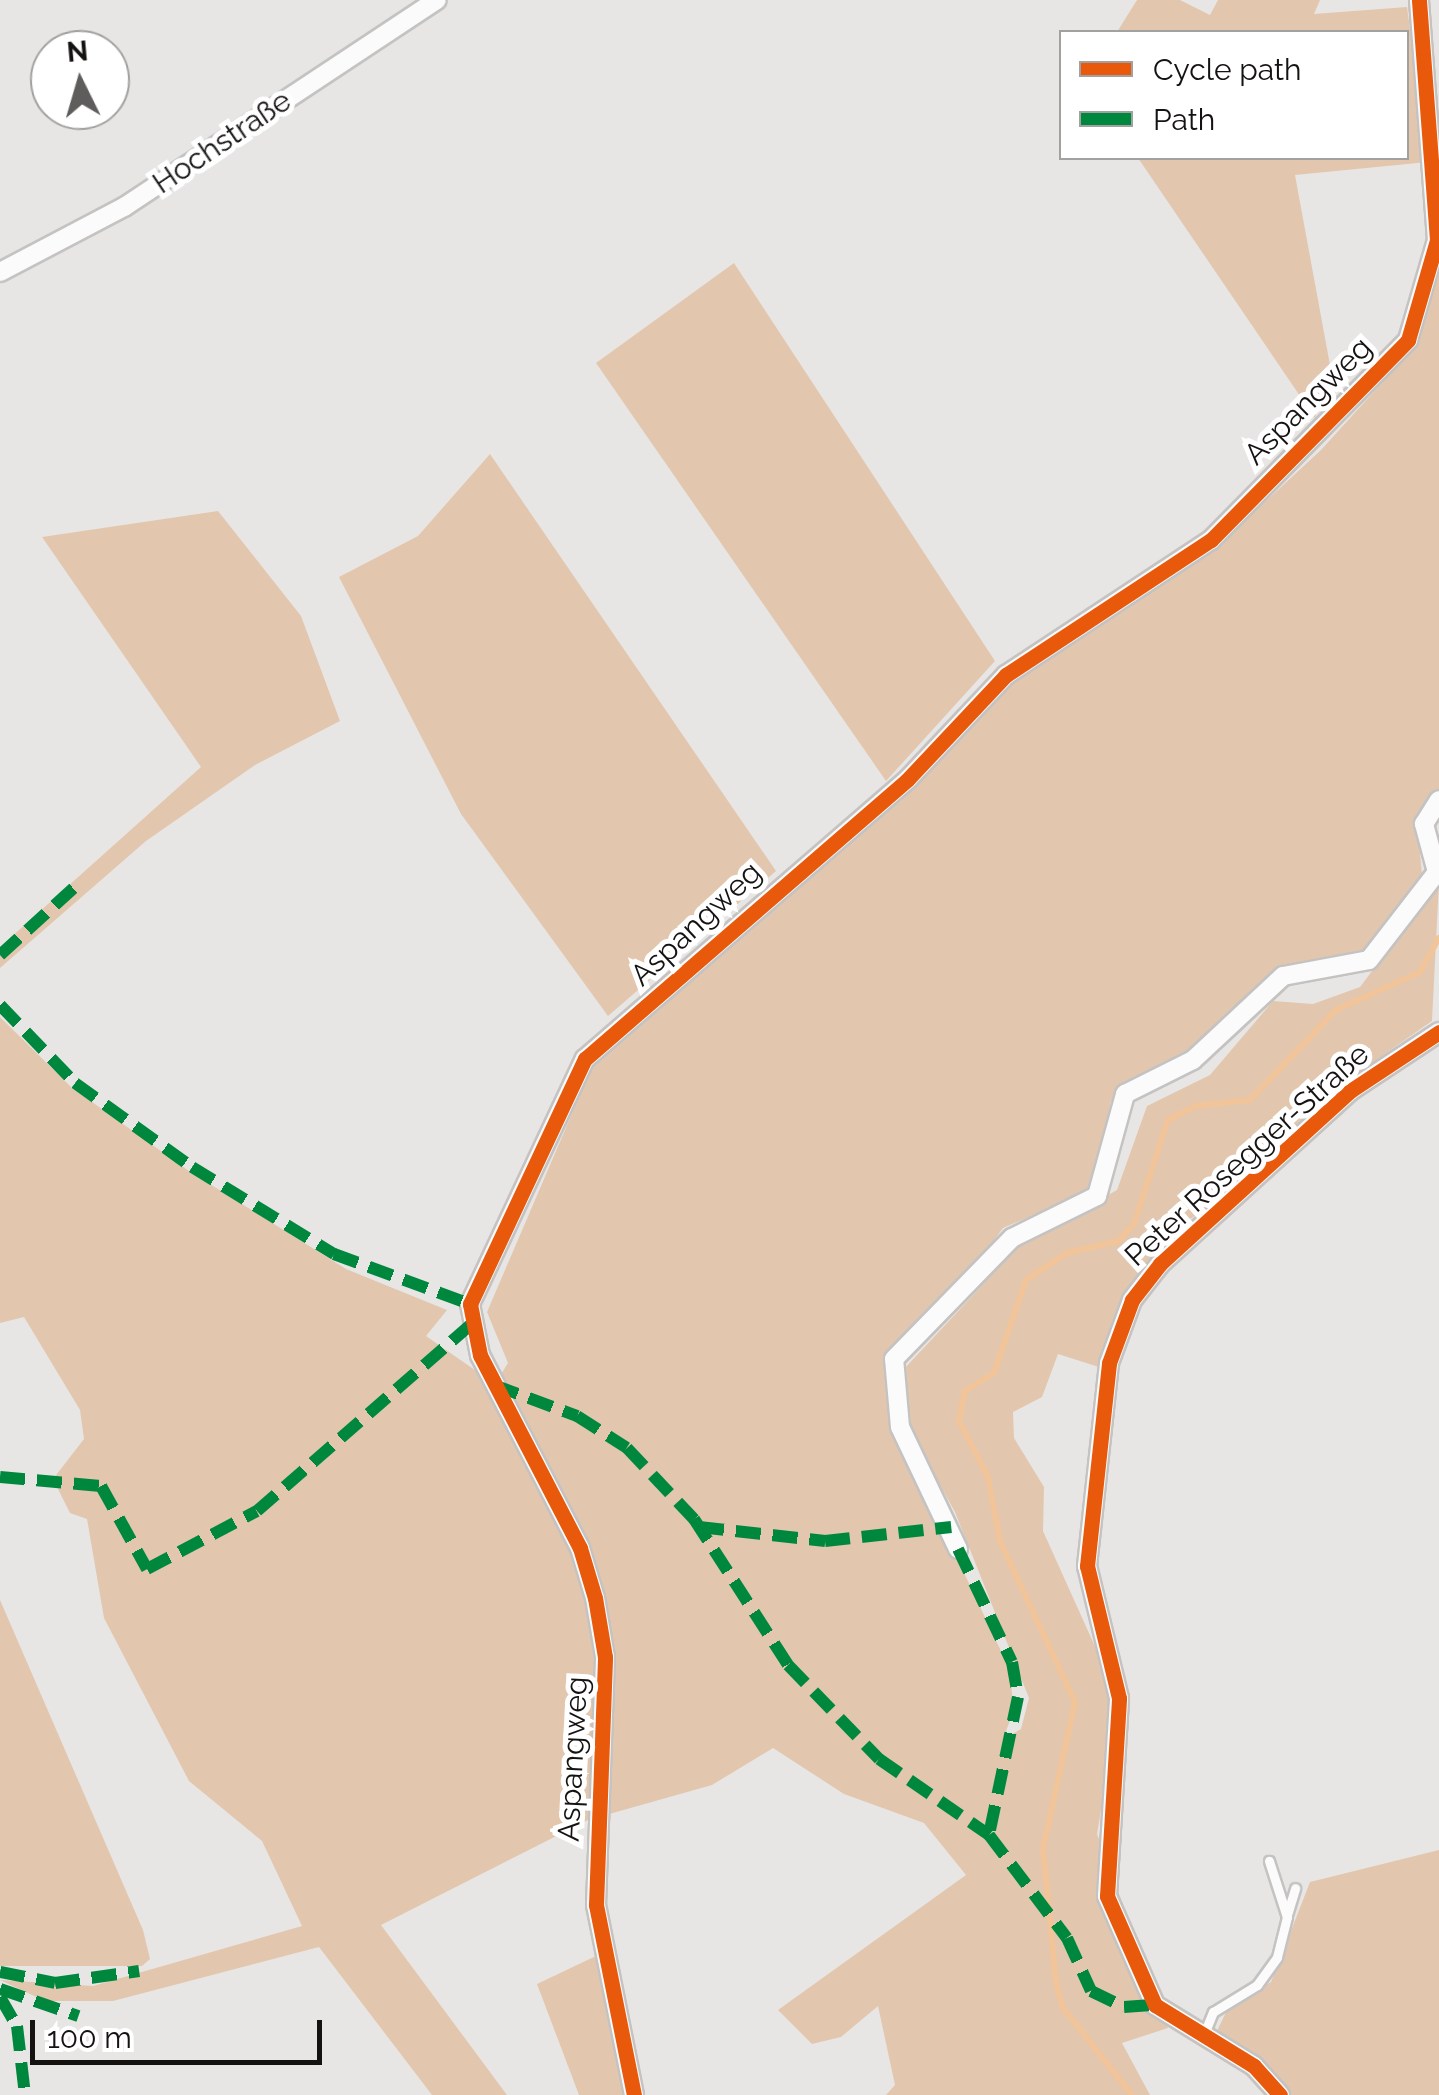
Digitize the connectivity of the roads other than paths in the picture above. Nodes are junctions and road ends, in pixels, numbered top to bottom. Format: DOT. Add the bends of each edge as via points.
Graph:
graph roads {
  1 [pos="437,0"];
  2 [pos="1419,0"];
  3 [pos="0,272"];
  4 [pos="1439,800"];
  5 [pos="1438,872"];
  6 [pos="1439,1032"];
  7 [pos="958,1549"];
  8 [pos="1269,1861"];
  9 [pos="1294,1888"];
  10 [pos="1287,1917"];
  11 [pos="1204,2036"];
  12 [pos="634,2095"];
  13 [pos="1280,2095"];
  1 -- 3 [label="street, Hochstraße" via="124,207"];
  2 -- 12 [label="street, Aspangweg" via="1437,240 1408,340 1211,540 1006,675 908,778 585,1058 470,1304 480,1355 580,1548 594,1598 606,1657 596,1904"];
  4 -- 5 [label="street" via="1424,824"];
  5 -- 7 [label="street" via="1370,960 1283,976 1193,1060 1125,1094 1097,1196 1012,1238 894,1358 900,1427"];
  6 -- 11 [label="street, Peter Rosegger-Straße" via="1350,1091 1160,1264 1132,1300 1109,1363 1087,1566 1120,1698 1108,1896 1156,2005"];
  8 -- 10 [label="lane"];
  9 -- 10 [label="lane"];
  10 -- 11 [label="lane" via="1272,1967 1213,2012"];
  11 -- 13 [label="street, Peter Rosegger-Straße" via="1254,2066"];
}
